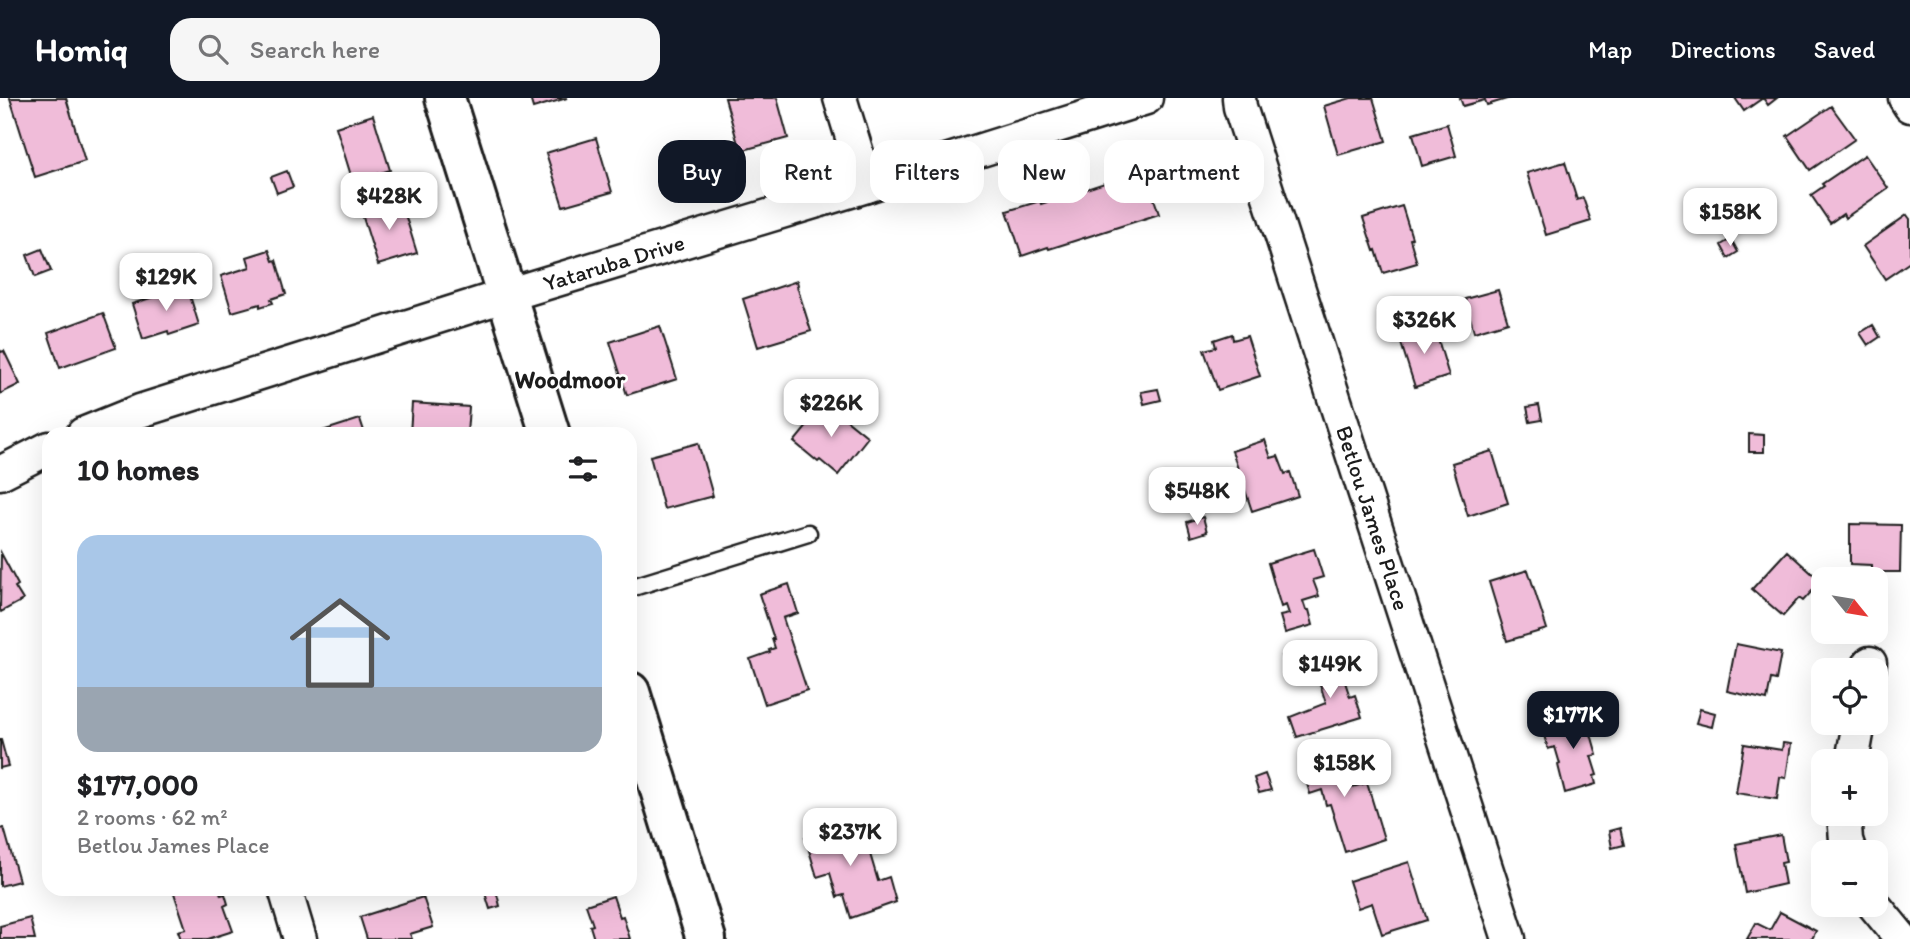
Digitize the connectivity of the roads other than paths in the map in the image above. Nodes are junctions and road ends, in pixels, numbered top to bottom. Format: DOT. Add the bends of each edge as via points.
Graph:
graph roads {
  1 [pos="445,98"];
  2 [pos="840,98"];
  3 [pos="1146,98"];
  4 [pos="1239,98"];
  5 [pos="1905,98"];
  6 [pos="1910,106"];
  7 [pos="867,186"];
  8 [pos="508,295"];
  9 [pos="143,423"];
  10 [pos="121,427"];
  11 [pos="548,427"];
  12 [pos="42,452"];
  13 [pos="0,473"];
  14 [pos="808,533"];
  15 [pos="637,586"];
  16 [pos="637,715"];
  17 [pos="287,896"];
  18 [pos="1884,917"];
  19 [pos="300,939"];
  20 [pos="706,939"];
  21 [pos="1509,939"];
  22 [pos="1902,939"];
  1 -- 8 [label="street"];
  2 -- 7 [label="street"];
  3 -- 7 [label="street, Yataruba Drive"];
  4 -- 21 [label="street, Betlou James Place"];
  5 -- 6 [label="street"];
  7 -- 8 [label="street, Yataruba Drive"];
  8 -- 9 [label="street, Yataruba Drive"];
  8 -- 11 [label="street"];
  9 -- 10 [label="street, Yataruba Drive"];
  12 -- 13 [label="street"];
  14 -- 15 [label="lane"];
  16 -- 20 [label="street"];
  17 -- 19 [label="street"];
  18 -- 22 [label="street"];
}
